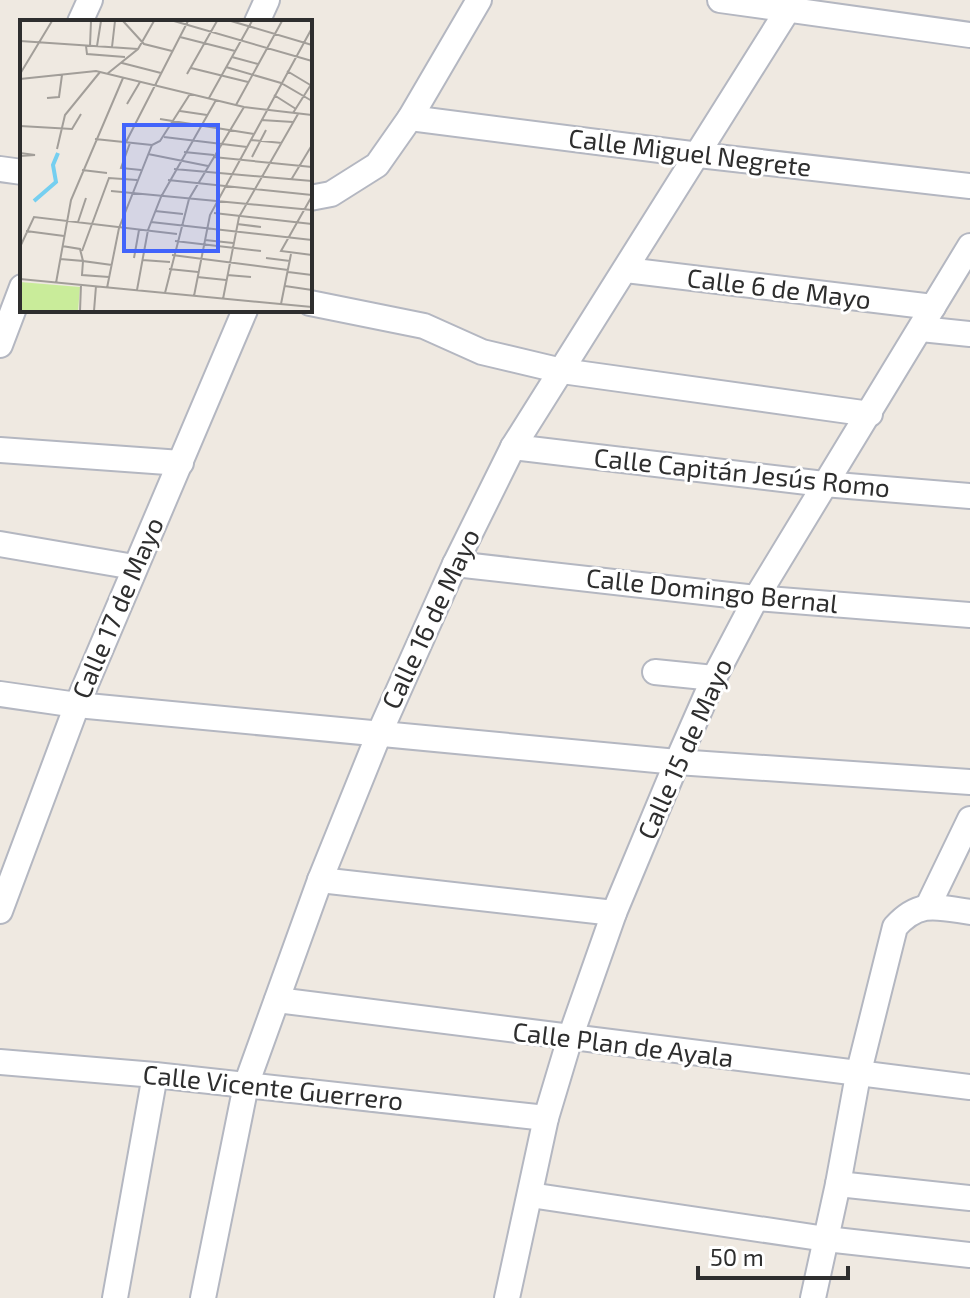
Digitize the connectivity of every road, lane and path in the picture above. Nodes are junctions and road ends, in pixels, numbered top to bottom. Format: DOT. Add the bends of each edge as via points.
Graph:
graph roads {
  1 [pos="90,0"];
  2 [pos="267,0"];
  3 [pos="479,0"];
  4 [pos="720,0"];
  5 [pos="791,5"];
  6 [pos="81,20"];
  7 [pos="258,20"];
  8 [pos="970,35"];
  9 [pos="410,118"];
  10 [pos="699,155"];
  11 [pos="0,169"];
  12 [pos="20,172"];
  13 [pos="970,186"];
  14 [pos="312,198"];
  15 [pos="970,246"];
  16 [pos="626,270"];
  17 [pos="20,292"];
  18 [pos="312,303"];
  19 [pos="933,307"];
  20 [pos="244,312"];
  21 [pos="921,329"];
  22 [pos="970,334"];
  23 [pos="0,345"];
  24 [pos="562,371"];
  25 [pos="870,414"];
  26 [pos="513,447"];
  27 [pos="0,450"];
  28 [pos="181,463"];
  29 [pos="824,484"];
  30 [pos="970,496"];
  31 [pos="0,544"];
  32 [pos="455,564"];
  33 [pos="134,567"];
  34 [pos="756,598"];
  35 [pos="970,615"];
  36 [pos="655,672"];
  37 [pos="714,678"];
  38 [pos="0,694"];
  39 [pos="77,705"];
  40 [pos="379,734"];
  41 [pos="677,762"];
  42 [pos="970,782"];
  43 [pos="970,819"];
  44 [pos="320,880"];
  45 [pos="928,906"];
  46 [pos="0,911"];
  47 [pos="970,912"];
  48 [pos="614,913"];
  49 [pos="277,1000"];
  50 [pos="570,1038"];
  51 [pos="0,1062"];
  52 [pos="155,1075"];
  53 [pos="858,1075"];
  54 [pos="246,1085"];
  55 [pos="970,1087"];
  56 [pos="546,1118"];
  57 [pos="838,1184"];
  58 [pos="530,1195"];
  59 [pos="970,1198"];
  60 [pos="826,1239"];
  61 [pos="970,1255"];
  62 [pos="115,1298"];
  63 [pos="203,1298"];
  64 [pos="507,1298"];
  65 [pos="813,1298"];
  1 -- 6 [label="street"];
  2 -- 7 [label="street"];
  3 -- 9 [label="street"];
  4 -- 5 [label="street"];
  5 -- 8 [label="street"];
  5 -- 10 [label="street, Calle 16 de Mayo"];
  9 -- 10 [label="street, Calle Miguel Negrete"];
  9 -- 14 [label="street" via="377,165 331,194"];
  10 -- 13 [label="street, Calle Miguel Negrete"];
  10 -- 16 [label="street, Calle 16 de Mayo"];
  11 -- 12 [label="street"];
  15 -- 19 [label="street, Calle 15 de Mayo"];
  16 -- 19 [label="street, Calle 6 de Mayo"];
  16 -- 24 [label="street, Calle 16 de Mayo"];
  17 -- 23 [label="street"];
  18 -- 24 [label="street" via="424,326 482,352"];
  19 -- 21 [label="street, Calle 15 de Mayo"];
  20 -- 28 [label="street, Calle 17 de Mayo"];
  21 -- 22 [label="street"];
  21 -- 25 [label="street, Calle 15 de Mayo"];
  24 -- 25 [label="street"];
  24 -- 26 [label="street, Calle 16 de Mayo"];
  25 -- 29 [label="street, Calle 15 de Mayo"];
  26 -- 29 [label="street, Calle Capitán Jesús Romo"];
  26 -- 32 [label="street, Calle 16 de Mayo"];
  27 -- 28 [label="street"];
  28 -- 33 [label="street, Calle 17 de Mayo"];
  29 -- 30 [label="street, Calle Capitán Jesús Romo"];
  29 -- 34 [label="street, Calle 15 de Mayo"];
  31 -- 33 [label="street"];
  32 -- 34 [label="street, Calle Domingo Bernal"];
  32 -- 40 [label="street, Calle 16 de Mayo"];
  33 -- 39 [label="street, Calle 17 de Mayo"];
  34 -- 35 [label="street, Calle Domingo Bernal"];
  34 -- 37 [label="street, Calle 15 de Mayo"];
  36 -- 37 [label="street"];
  37 -- 41 [label="street, Calle 15 de Mayo"];
  38 -- 39 [label="street"];
  39 -- 40 [label="street"];
  39 -- 46 [label="street, Calle 17 de Mayo"];
  40 -- 41 [label="street"];
  40 -- 44 [label="street, Calle 16 de Mayo"];
  41 -- 42 [label="street"];
  41 -- 48 [label="street, Calle 15 de Mayo"];
  43 -- 45 [label="street"];
  44 -- 48 [label="street"];
  44 -- 49 [label="street, Calle 16 de Mayo"];
  45 -- 47 [label="street"];
  45 -- 53 [label="street" via="895,927"];
  48 -- 50 [label="street, Calle 15 de Mayo"];
  49 -- 50 [label="street, Calle Plan de Ayala"];
  49 -- 54 [label="street, Calle 16 de Mayo"];
  50 -- 53 [label="street, Calle Plan de Ayala"];
  50 -- 56 [label="street, Calle 15 de Mayo"];
  51 -- 52 [label="street, Calle Vicente Guerrero"];
  52 -- 54 [label="street, Calle Vicente Guerrero"];
  52 -- 62 [label="street"];
  53 -- 55 [label="street, Calle Plan de Ayala"];
  53 -- 57 [label="street"];
  54 -- 56 [label="street, Calle Vicente Guerrero"];
  54 -- 63 [label="street, Calle 16 de Mayo"];
  56 -- 58 [label="street, Calle 15 de Mayo"];
  57 -- 59 [label="street"];
  57 -- 60 [label="street"];
  58 -- 60 [label="street"];
  58 -- 64 [label="street, Calle 15 de Mayo"];
  60 -- 61 [label="street"];
  60 -- 65 [label="street"];
}
